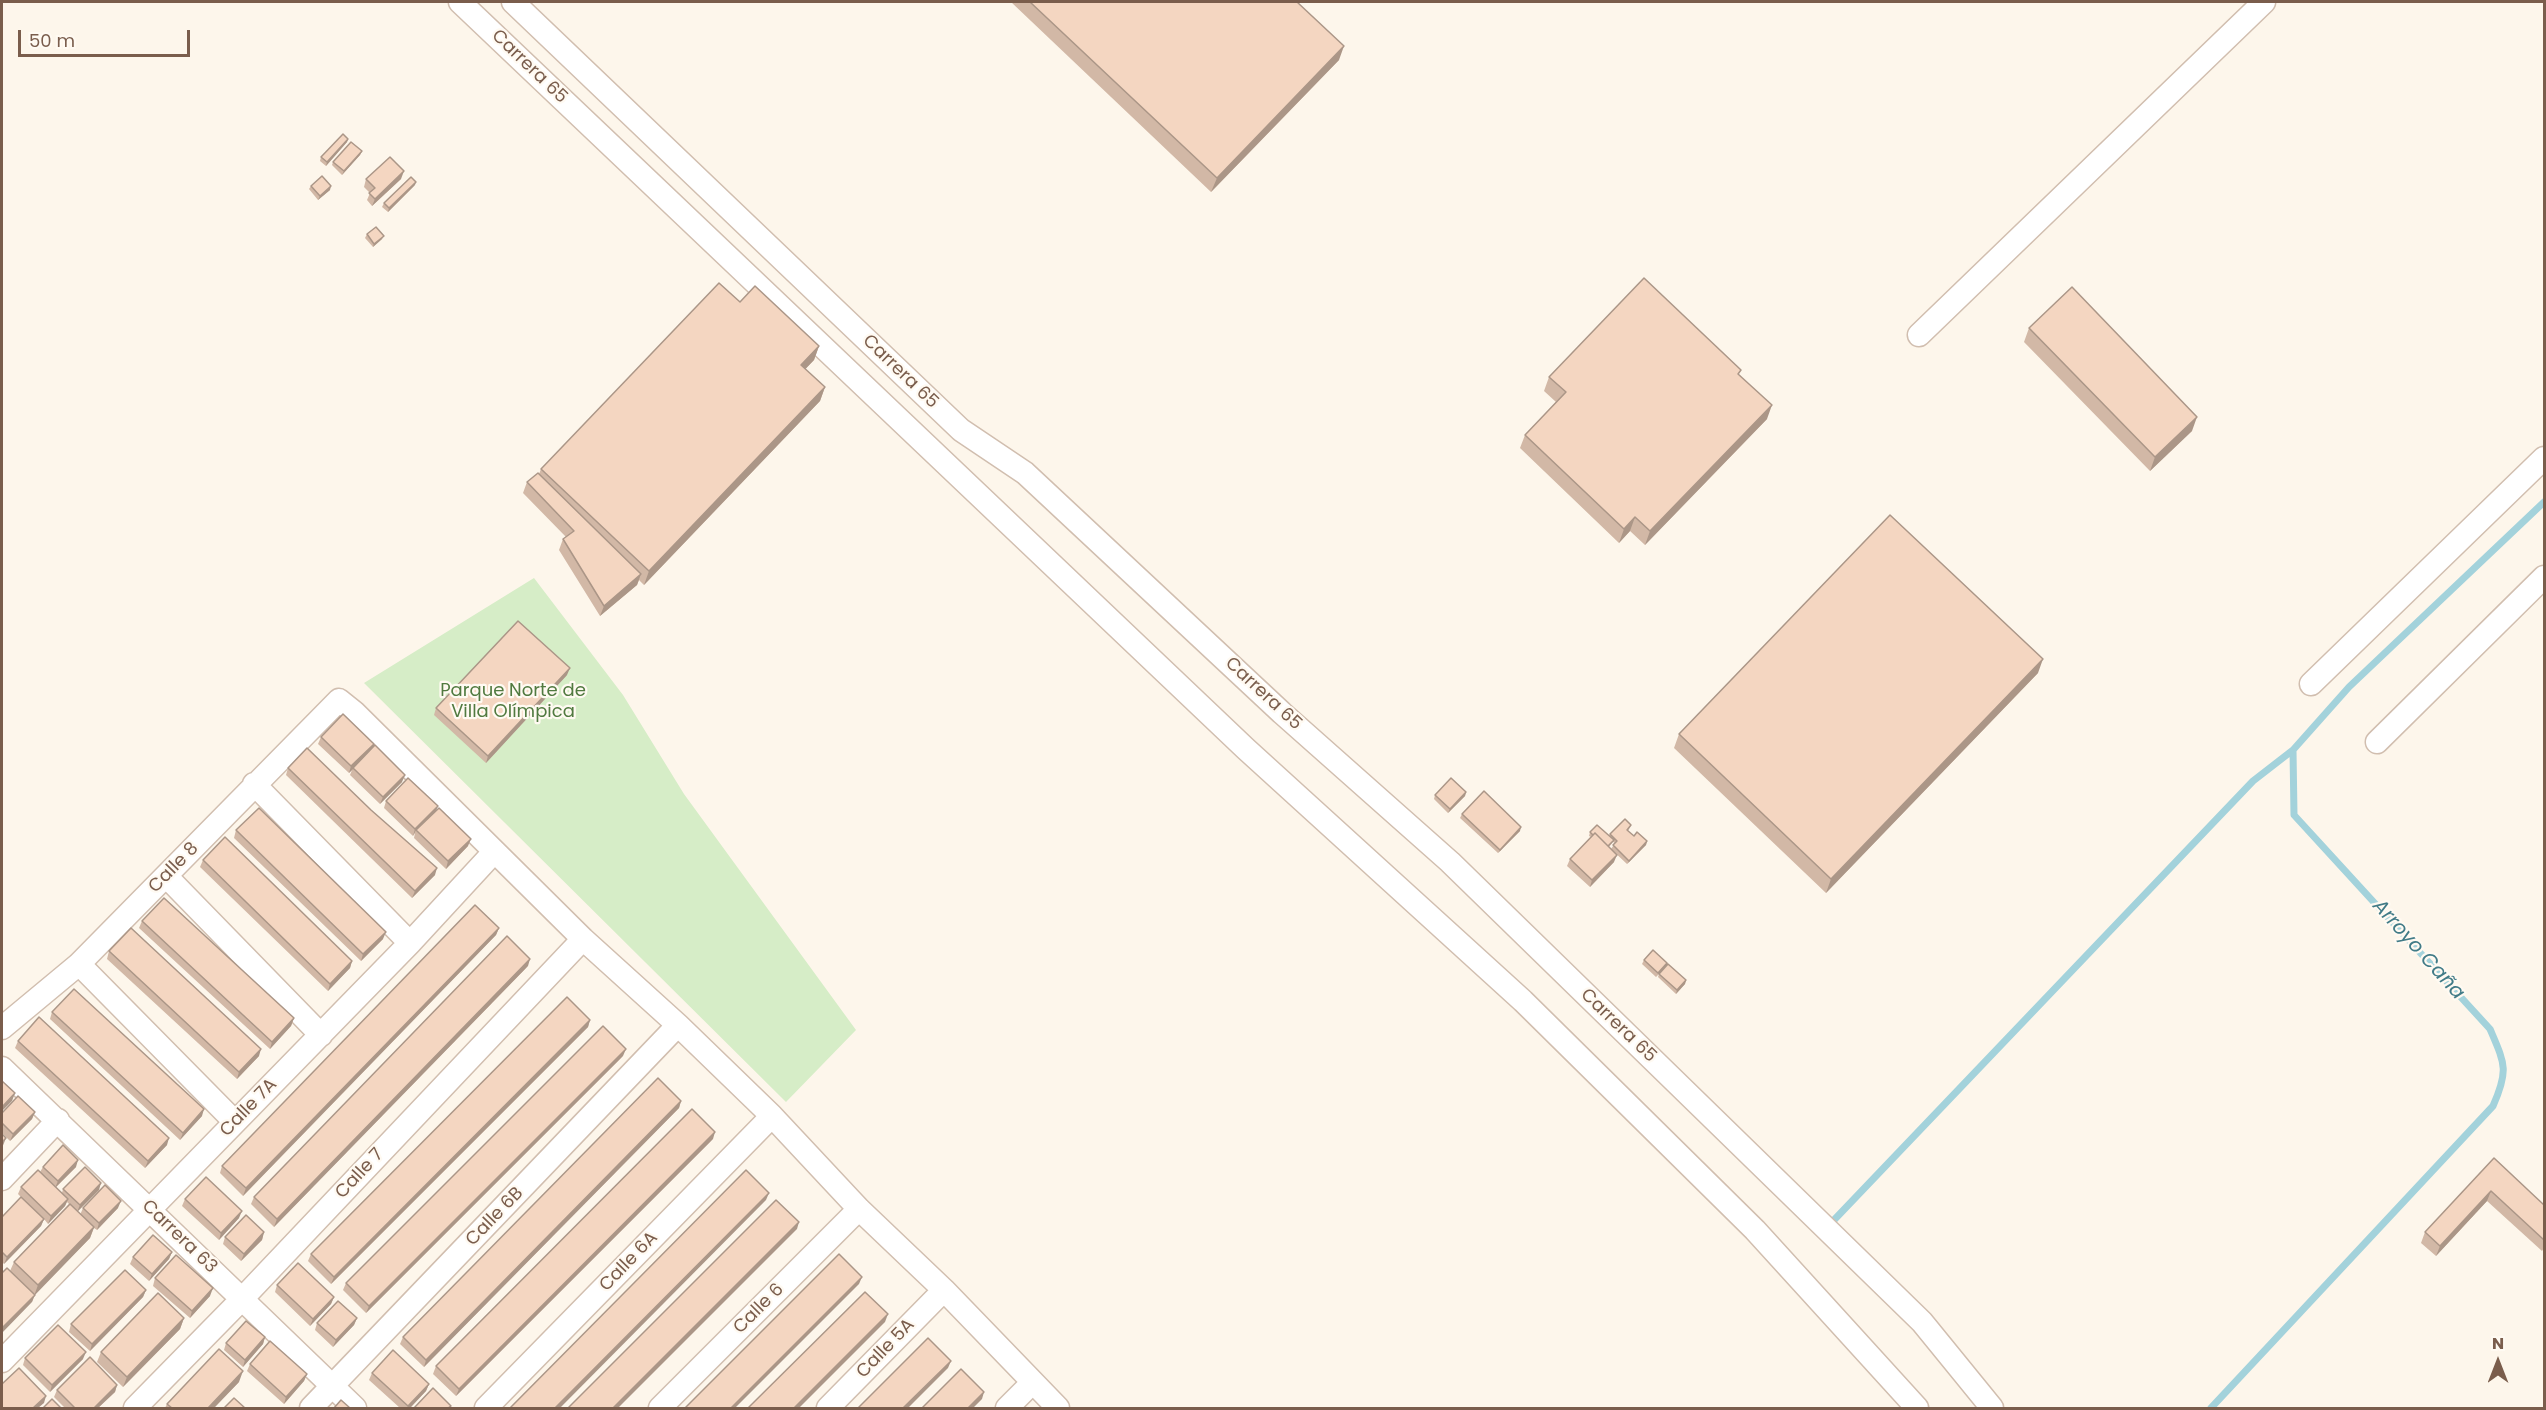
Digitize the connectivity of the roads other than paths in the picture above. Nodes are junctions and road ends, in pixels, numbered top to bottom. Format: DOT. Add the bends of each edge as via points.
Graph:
graph roads {
  1 [pos="460,2"];
  2 [pos="513,2"];
  3 [pos="2264,2"];
  4 [pos="1919,335"];
  5 [pos="2544,458"];
  6 [pos="2544,577"];
  7 [pos="2311,684"];
  8 [pos="2377,742"];
  9 [pos="254,784"];
  10 [pos="494,852"];
  11 [pos="167,877"];
  12 [pos="583,939"];
  13 [pos="410,943"];
  14 [pos="79,963"];
  15 [pos="678,1025"];
  16 [pos="2,1028"];
  17 [pos="321,1035"];
  18 [pos="2,1068"];
  19 [pos="772,1116"];
  20 [pos="58,1120"];
  21 [pos="235,1122"];
  22 [pos="2,1179"];
  23 [pos="150,1209"];
  24 [pos="859,1209"];
  25 [pos="944,1290"];
  26 [pos="242,1299"];
  27 [pos="2,1361"];
  28 [pos="1032,1383"];
  29 [pos="332,1386"];
  30 [pos="135,1408"];
  31 [pos="310,1408"];
  32 [pos="355,1408"];
  33 [pos="486,1408"];
  34 [pos="660,1408"];
  35 [pos="828,1408"];
  36 [pos="1006,1408"];
  37 [pos="1058,1408"];
  38 [pos="1917,1408"];
  39 [pos="1992,1408"];
  1 -- 38 [label="street, Carrera 65" via="1246,749 1523,1001 1755,1230"];
  2 -- 39 [label="street, Carrera 65" via="961,430 1025,473 1282,714 1450,862 1922,1322"];
  3 -- 4 [label="street"];
  5 -- 7 [label="street"];
  6 -- 8 [label="street"];
  9 -- 10 [label="street, Calle 8" via="339,700"];
  9 -- 11 [label="street, Calle 8"];
  9 -- 13 [label="street"];
  10 -- 12 [label="street"];
  10 -- 13 [label="street, Calle 7A"];
  11 -- 14 [label="street, Calle 8"];
  11 -- 17 [label="street"];
  12 -- 15 [label="street"];
  12 -- 26 [label="street, Calle 7"];
  13 -- 17 [label="street, Calle 7A"];
  14 -- 16 [label="street, Calle 8"];
  14 -- 21 [label="street"];
  15 -- 19 [label="street"];
  15 -- 29 [label="street, Calle 6B"];
  17 -- 21 [label="street, Calle 7A"];
  18 -- 20 [label="street, Carrera 63"];
  19 -- 24 [label="street"];
  19 -- 33 [label="street, Calle 6A"];
  20 -- 22 [label="street"];
  20 -- 23 [label="street, Carrera 63"];
  21 -- 23 [label="street, Calle 7A"];
  23 -- 26 [label="street, Carrera 63"];
  23 -- 27 [label="street, Calle 7A"];
  24 -- 25 [label="street"];
  24 -- 34 [label="street, Calle 6"];
  25 -- 28 [label="street"];
  25 -- 35 [label="street, Calle 5A"];
  26 -- 29 [label="street, Carrera 63"];
  26 -- 30 [label="street, Calle 7"];
  28 -- 36 [label="street"];
  28 -- 37 [label="street"];
  29 -- 31 [label="street, Calle 6B"];
  29 -- 32 [label="street, Carrera 63"];
}
